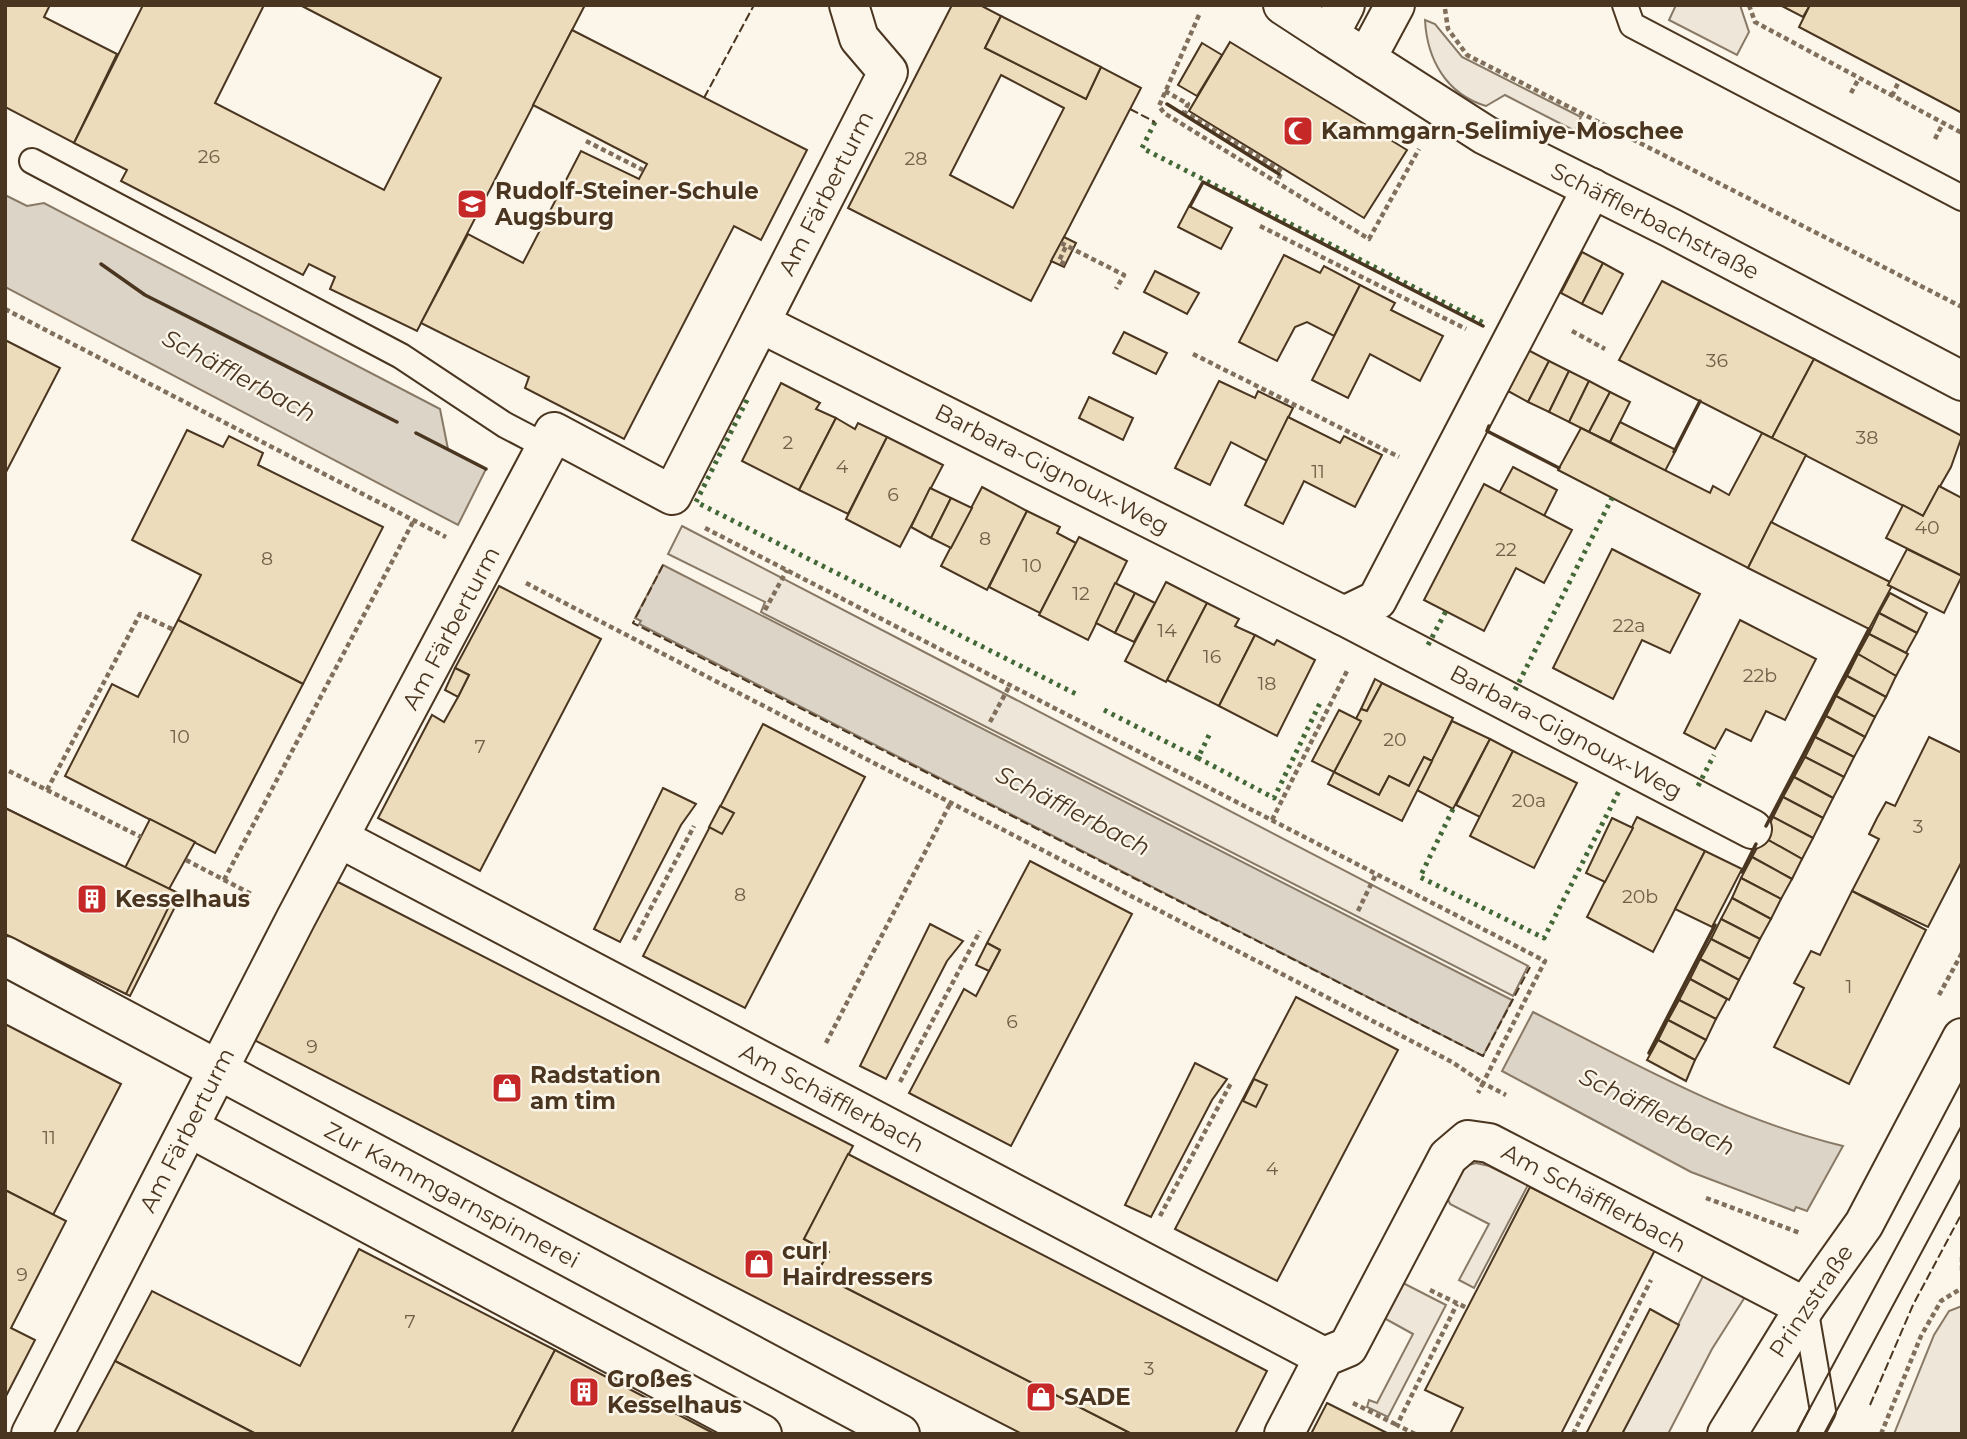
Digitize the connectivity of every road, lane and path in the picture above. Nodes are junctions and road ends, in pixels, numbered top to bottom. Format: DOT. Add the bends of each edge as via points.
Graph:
graph roads {
  1 [pos="849,5"];
  2 [pos="1283,5"];
  3 [pos="1395,5"];
  4 [pos="1444,5"];
  5 [pos="1625,5"];
  6 [pos="1749,5"];
  7 [pos="1199,15"];
  8 [pos="1337,20"];
  9 [pos="1366,59"];
  10 [pos="1899,81"];
  11 [pos="1165,91"];
  12 [pos="1892,96"];
  13 [pos="1962,133"];
  14 [pos="586,141"];
  15 [pos="1422,145"];
  16 [pos="32,161"];
  17 [pos="643,170"];
  18 [pos="1277,182"];
  19 [pos="1592,188"];
  20 [pos="1962,198"];
  21 [pos="1260,226"];
  22 [pos="1065,264"];
  23 [pos="1116,289"];
  24 [pos="1962,307"];
  25 [pos="5,309"];
  26 [pos="760,323"];
  27 [pos="1508,350"];
  28 [pos="1193,354"];
  29 [pos="1962,381"];
  30 [pos="547,447"];
  31 [pos="1441,478"];
  32 [pos="414,520"];
  33 [pos="696,523"];
  34 [pos="487,560"];
  35 [pos="787,570"];
  36 [pos="765,610"];
  37 [pos="1356,622"];
  38 [pos="174,629"];
  39 [pos="1010,685"];
  40 [pos="990,722"];
  41 [pos="9,771"];
  42 [pos="47,790"];
  43 [pos="951,802"];
  44 [pos="1272,820"];
  45 [pos="694,826"];
  46 [pos="1752,829"];
  47 [pos="141,837"];
  48 [pos="339,838"];
  49 [pos="186,860"];
  50 [pos="1376,874"];
  51 [pos="224,880"];
  52 [pos="1358,911"];
  53 [pos="296,918"];
  54 [pos="980,930"];
  55 [pos="5,956"];
  56 [pos="612,982"];
  57 [pos="1962,1038"];
  58 [pos="218,1070"];
  59 [pos="1487,1074"];
  60 [pos="1232,1081"];
  61 [pos="804,1084"];
  62 [pos="879,1123"];
  63 [pos="190,1128"];
  64 [pos="1448,1157"];
  65 [pos="1962,1257"];
  66 [pos="1138,1258"];
  67 [pos="1962,1271"];
  68 [pos="1649,1284"];
  69 [pos="1962,1288"];
  70 [pos="1457,1304"];
  71 [pos="1805,1307"];
  72 [pos="1324,1357"];
  73 [pos="31,1434"];
  74 [pos="762,1434"];
  75 [pos="900,1434"];
  76 [pos="1284,1434"];
  77 [pos="1415,1434"];
  78 [pos="1573,1434"];
  79 [pos="1727,1434"];
  80 [pos="1811,1434"];
  81 [pos="1881,1434"];
  1 -- 26 [label="street, Am Färberturm" via="859,38 888,72"];
  2 -- 8 [label="street, Schäfflerbachstraße"];
  3 -- 9 [label="street"];
  4 -- 24 [label="path" via="1448,29 1468,55"];
  5 -- 20 [label="lane" via="1632,25"];
  6 -- 12 [label="path" via="1755,22"];
  7 -- 11 [label="path"];
  8 -- 9 [label="street, Schäfflerbachstraße"];
  9 -- 19 [label="street, Schäfflerbachstraße" via="1485,135"];
  10 -- 12 [label="path"];
  11 -- 18 [label="path" via="1159,106 1164,113"];
  11 -- 18 [label="path" via="1188,104 1184,112 1282,171"];
  12 -- 13 [label="path"];
  14 -- 17 [label="path"];
  15 -- 18 [label="path" via="1369,239"];
  16 -- 30 [label="lane" via="401,356 505,425"];
  19 -- 27 [label="street"];
  19 -- 29 [label="street, Schäfflerbachstraße"];
  21 -- 27 [label="path"];
  22 -- 23 [label="path" via="1059,261 1064,244 1124,275"];
  25 -- 32 [label="path"];
  26 -- 30 [label="street, Am Färberturm" via="672,495 554,432"];
  26 -- 37 [label="street, Barbara-Gignoux-Weg"];
  27 -- 31 [label="street"];
  28 -- 31 [label="path"];
  30 -- 34 [label="street, Am Färberturm"];
  31 -- 37 [label="street" via="1377,600"];
  32 -- 34 [label="path"];
  32 -- 51 [label="path"];
  33 -- 35 [label="path"];
  34 -- 43 [label="path"];
  34 -- 48 [label="street, Am Färberturm"];
  35 -- 36 [label="path"];
  35 -- 39 [label="path"];
  37 -- 44 [label="path"];
  37 -- 46 [label="street, Barbara-Gignoux-Weg"];
  38 -- 42 [label="path" via="141,614"];
  39 -- 40 [label="path"];
  39 -- 44 [label="path"];
  41 -- 42 [label="path"];
  42 -- 47 [label="path"];
  43 -- 61 [label="path"];
  43 -- 64 [label="path" via="1452,1062 1483,1083"];
  44 -- 50 [label="path"];
  45 -- 56 [label="path"];
  48 -- 53 [label="street, Am Färberturm"];
  48 -- 56 [label="street, Am Schäfflerbach"];
  49 -- 51 [label="path"];
  50 -- 52 [label="path"];
  50 -- 59 [label="path" via="1545,961"];
  51 -- 53 [label="path"];
  53 -- 58 [label="street, Am Färberturm"];
  54 -- 62 [label="path"];
  55 -- 58 [label="street, Zur Kammgarnspinnerei"];
  56 -- 61 [label="street, Am Schäfflerbach"];
  57 -- 71 [label="street, Prinzstraße" via="1864,1224"];
  58 -- 63 [label="street, Am Färberturm"];
  58 -- 75 [label="street, Zur Kammgarnspinnerei"];
  60 -- 66 [label="path"];
  61 -- 62 [label="street, Am Schäfflerbach"];
  62 -- 66 [label="street, Am Schäfflerbach"];
  63 -- 73 [label="street, Am Färberturm"];
  63 -- 74 [label="street"];
  64 -- 71 [label="street, Am Schäfflerbach" via="1468,1140 1489,1143"];
  64 -- 72 [label="street" via="1348,1347"];
  65 -- 67 [label="path"];
  66 -- 72 [label="street, Am Schäfflerbach"];
  68 -- 78 [label="path"];
  69 -- 81 [label="path" via="1941,1301 1921,1336"];
  70 -- 77 [label="path" via="1397,1425"];
  71 -- 79 [label="street, Prinzstraße"];
  71 -- 80 [label="lane" via="1823,1411"];
  72 -- 76 [label="street"];
}
